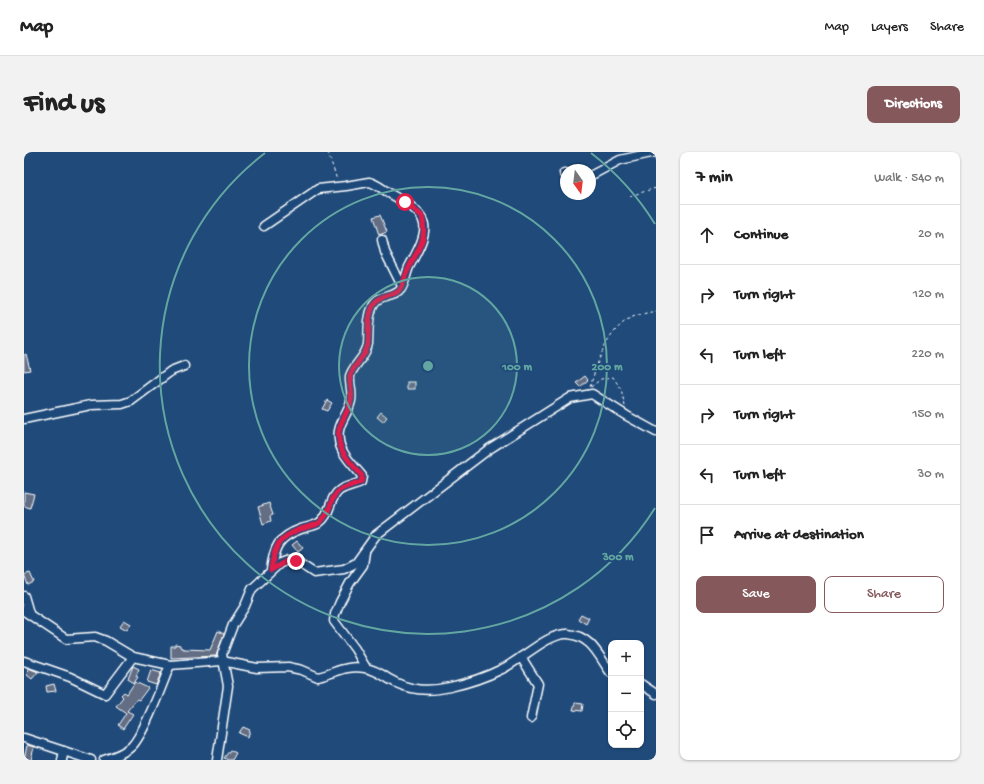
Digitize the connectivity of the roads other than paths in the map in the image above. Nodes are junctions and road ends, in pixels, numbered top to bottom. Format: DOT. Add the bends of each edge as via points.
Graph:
graph roads {
  1 [pos="656,152"];
  2 [pos="596,173"];
  3 [pos="264,226"];
  4 [pos="382,240"];
  5 [pos="402,286"];
  6 [pos="184,366"];
  7 [pos="24,419"];
  8 [pos="656,432"];
  9 [pos="365,551"];
  10 [pos="271,570"];
  11 [pos="24,596"];
  12 [pos="26,612"];
  13 [pos="133,657"];
  14 [pos="522,657"];
  15 [pos="222,661"];
  16 [pos="24,662"];
  17 [pos="170,665"];
  18 [pos="366,668"];
  19 [pos="608,668"];
  20 [pos="644,686"];
  21 [pos="656,694"];
  22 [pos="531,718"];
  23 [pos="25,739"];
  24 [pos="64,751"];
  25 [pos="62,760"];
  26 [pos="90,760"];
  27 [pos="104,760"];
  28 [pos="217,760"];
  1 -- 2 [label="street" via="620,160"];
  3 -- 5 [label="street" via="318,189 373,183 379,189 405,202 422,216 423,242"];
  4 -- 5 [label="street" via="385,252"];
  5 -- 10 [label="street" via="394,294 380,298 374,304 367,331 368,344 350,377 351,402 339,426 338,441 362,476 361,482 340,490 326,516 319,523 290,533 280,542 274,552"];
  6 -- 7 [label="street" via="171,371 131,401 122,404 91,405"];
  8 -- 9 [label="street" via="592,394 570,398 489,449 376,535"];
  9 -- 10 [label="street" via="356,563 344,569 314,572 296,561 288,560"];
  9 -- 18 [label="street" via="363,565 340,602 334,621"];
  10 -- 15 [label="street" via="252,589 233,625 222,654"];
  11 -- 12 [label="street"];
  12 -- 13 [label="street" via="66,638 95,637"];
  13 -- 16 [label="street" via="105,694 70,678"];
  13 -- 17 [label="street"];
  14 -- 18 [label="street" via="476,680 433,690 407,687"];
  14 -- 19 [label="street" via="556,636 570,634 593,646"];
  14 -- 22 [label="street" via="538,684"];
  15 -- 17 [label="street"];
  15 -- 18 [label="street" via="257,668 288,667 318,677 338,669"];
  15 -- 28 [label="street" via="228,686"];
  17 -- 27 [label="street" via="132,746"];
  20 -- 21 [label="street"];
  23 -- 24 [label="street"];
  24 -- 25 [label="street"];
  24 -- 26 [label="street"];
}
